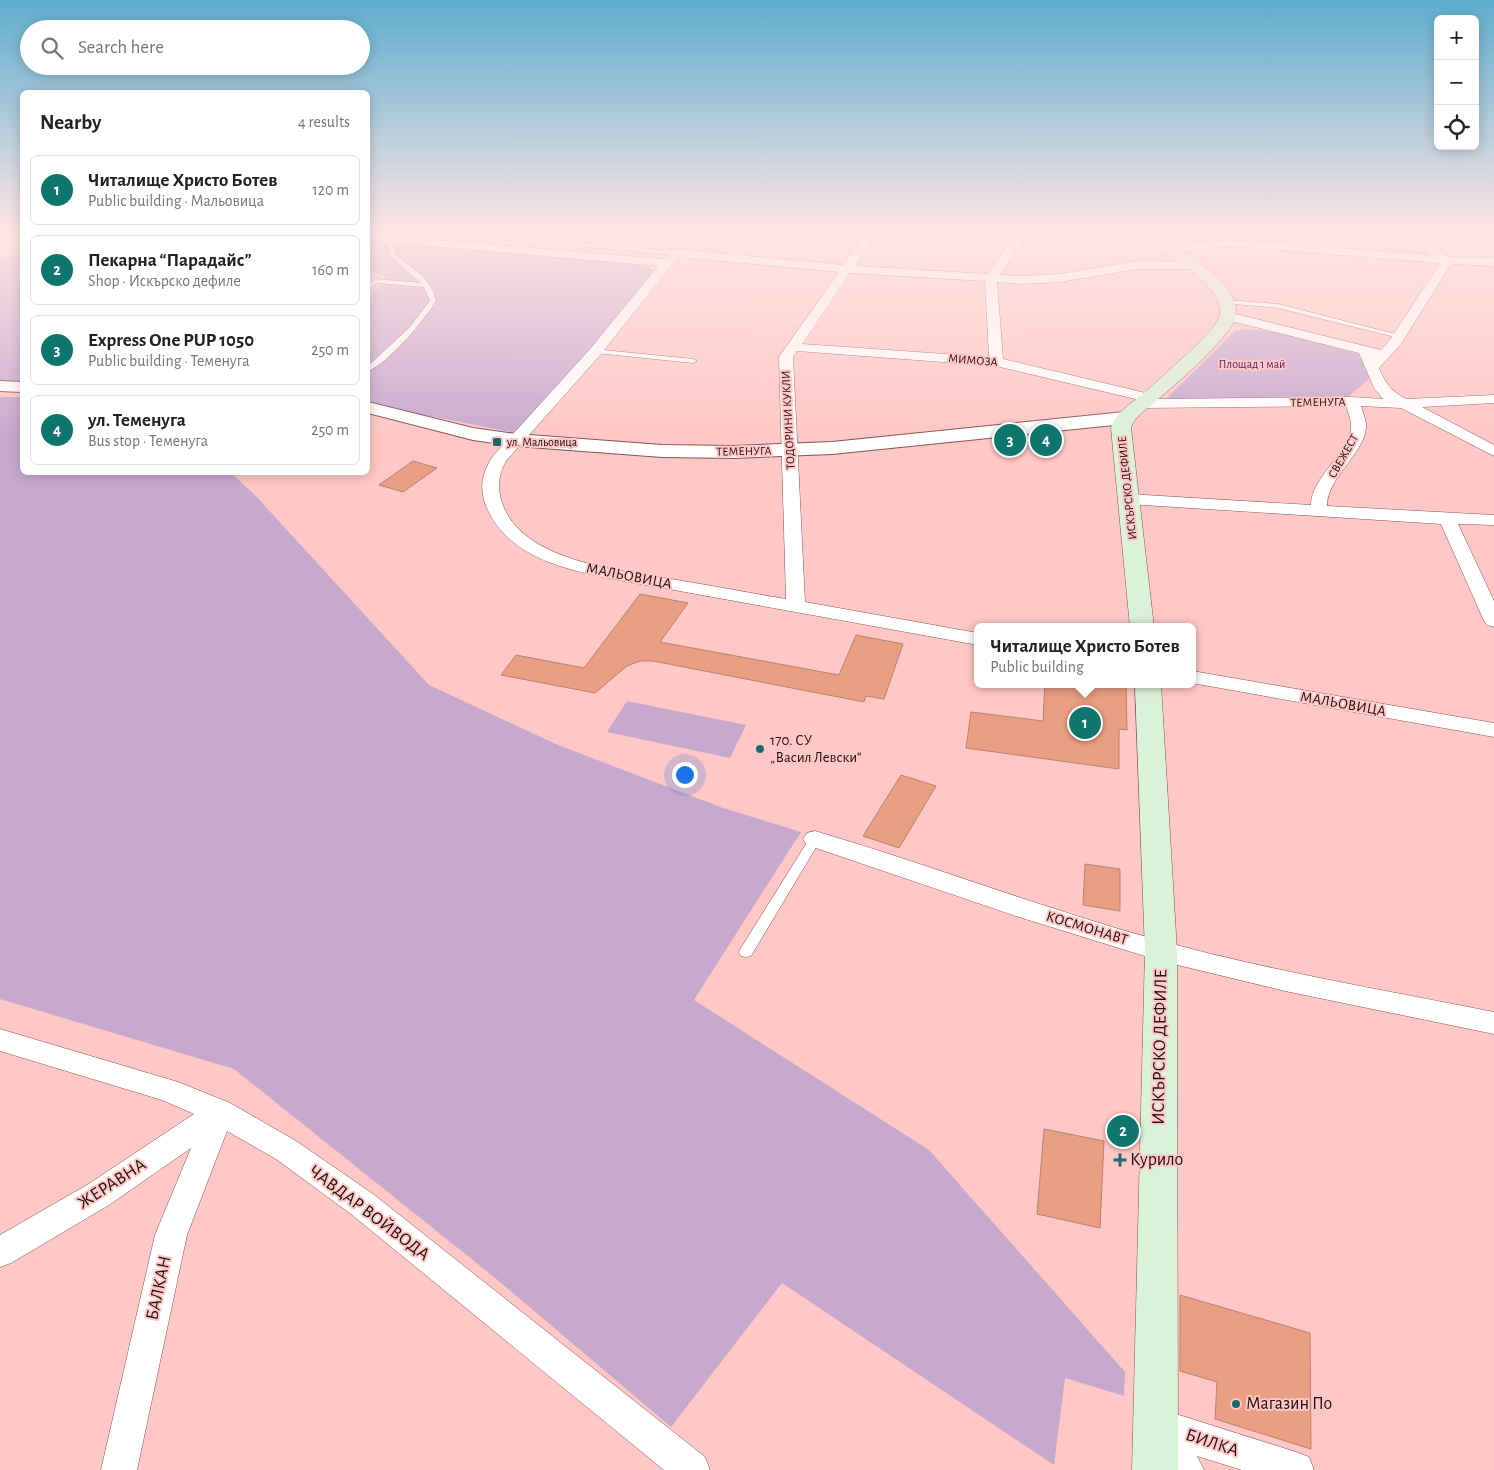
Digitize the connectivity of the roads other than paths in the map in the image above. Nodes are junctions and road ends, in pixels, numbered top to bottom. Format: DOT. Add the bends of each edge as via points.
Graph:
graph roads {
  1 [pos="434,300"];
  2 [pos="637,300"];
  3 [pos="825,300"];
  4 [pos="992,300"];
  5 [pos="1222,300"];
  6 [pos="1423,300"];
  7 [pos="1227,309"];
  8 [pos="1399,336"];
  9 [pos="793,347"];
  10 [pos="596,351"];
  11 [pos="1365,351"];
  12 [pos="1383,355"];
  13 [pos="693,361"];
  14 [pos="996,362"];
  15 [pos="370,368"];
  16 [pos="1372,368"];
  17 [pos="0,386"];
  18 [pos="20,387"];
  19 [pos="1494,399"];
  20 [pos="1146,401"];
  21 [pos="1352,401"];
  22 [pos="1400,404"];
  23 [pos="370,408"];
  24 [pos="1124,418"];
  25 [pos="516,440"];
  26 [pos="790,450"];
  27 [pos="1494,451"];
  28 [pos="1128,499"];
  29 [pos="1318,510"];
  30 [pos="1447,519"];
  31 [pos="1494,520"];
  32 [pos="796,606"];
  33 [pos="1494,621"];
  34 [pos="1142,623"];
  35 [pos="974,637"];
  36 [pos="1196,678"];
  37 [pos="1148,688"];
  38 [pos="1494,730"];
  39 [pos="815,839"];
  40 [pos="1161,951"];
  41 [pos="746,952"];
  42 [pos="1494,1023"];
  43 [pos="0,1040"];
  44 [pos="220,1112"];
  45 [pos="0,1252"];
  46 [pos="1157,1424"];
  47 [pos="682,1466"];
  48 [pos="119,1470"];
  49 [pos="1155,1470"];
  50 [pos="1186,1470"];
  51 [pos="1296,1470"];
  1 -- 15 [label="lane" via="406,336"];
  2 -- 10 [label="street, МАЛЬОВИЦА"];
  3 -- 9 [label="street, ТОДОРИНИ КУКЛИ"];
  4 -- 14 [label="street"];
  5 -- 7 [label="main road"];
  6 -- 8 [label="street"];
  7 -- 8 [label="lane" via="1293,309"];
  7 -- 11 [label="street"];
  7 -- 20 [label="main road, ИСКЪРСКО ДЕФИЛЕ" via="1216,334"];
  8 -- 12 [label="street"];
  9 -- 14 [label="street, МИМОЗА"];
  9 -- 26 [label="street, ТОДОРИНИ КУКЛИ" via="786,357 785,369"];
  10 -- 13 [label="lane"];
  10 -- 25 [label="street, МАЛЬОВИЦА"];
  11 -- 12 [label="street"];
  11 -- 16 [label="street"];
  12 -- 16 [label="street"];
  14 -- 20 [label="street, МИМОЗА"];
  16 -- 22 [label="street" via="1381,388"];
  17 -- 18 [label="street"];
  19 -- 22 [label="street, ТЕМЕНУГА"];
  20 -- 21 [label="street, ТЕМЕНУГА"];
  20 -- 24 [label="main road, ИСКЪРСКО ДЕФИЛЕ"];
  21 -- 22 [label="street, ТЕМЕНУГА"];
  21 -- 29 [label="street, СВЕЖЕСТ" via="1359,427 1356,437 1324,488"];
  22 -- 27 [label="street"];
  23 -- 25 [label="street, ТЕМЕНУГА" via="473,434"];
  24 -- 26 [label="street, ТЕМЕНУГА"];
  24 -- 28 [label="main road, ИСКЪРСКО ДЕФИЛЕ" via="1121,438"];
  25 -- 26 [label="street, ТЕМЕНУГА" via="662,452"];
  25 -- 32 [label="street, МАЛЬОВИЦА" via="490,474 490,490 503,524 524,543 555,558 592,570"];
  26 -- 32 [label="street, ТОДОРИНИ КУКЛИ"];
  28 -- 29 [label="street"];
  28 -- 34 [label="main road, ИСКЪРСКО ДЕФИЛЕ"];
  29 -- 30 [label="street"];
  30 -- 31 [label="street"];
  30 -- 33 [label="street"];
  32 -- 35 [label="street, МАЛЬОВИЦА"];
  36 -- 38 [label="street, МАЛЬОВИЦА"];
  37 -- 40 [label="main road, ИСКЪРСКО ДЕФИЛЕ"];
  39 -- 40 [label="street, КОСМОНАВТ"];
  39 -- 41 [label="lane, КОСМОНАВТ"];
  40 -- 42 [label="street, КОСМОНАВТ" via="1249,973"];
  40 -- 46 [label="main road, ИСКЪРСКО ДЕФИЛЕ"];
  43 -- 44 [label="street, ЧАВДАР ВОЙВОДА" via="168,1090"];
  44 -- 45 [label="street, ЖЕРАВНА" via="98,1195"];
  44 -- 47 [label="street, ЧАВДАР ВОЙВОДА" via="286,1150 362,1204"];
  44 -- 48 [label="street, БАЛКАН" via="171,1234"];
  46 -- 49 [label="main road, ИСКЪРСКО ДЕФИЛЕ"];
  46 -- 50 [label="street"];
  46 -- 51 [label="street, БИЛКА"];
}
